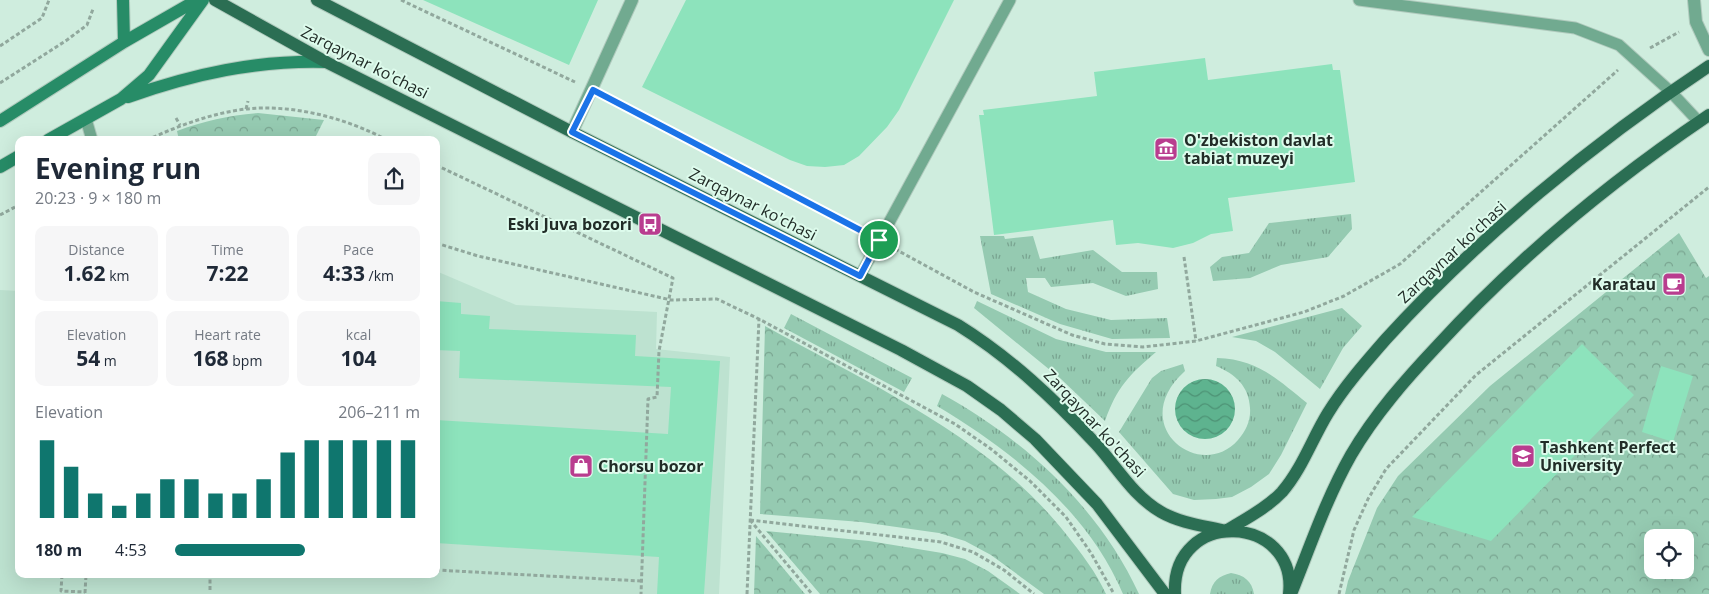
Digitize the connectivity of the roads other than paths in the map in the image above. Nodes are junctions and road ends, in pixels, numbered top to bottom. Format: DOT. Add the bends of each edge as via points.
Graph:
graph roads {
  1 [pos="123,0"];
  2 [pos="197,0"];
  3 [pos="203,0"];
  4 [pos="215,0"];
  5 [pos="317,0"];
  6 [pos="632,0"];
  7 [pos="1010,0"];
  8 [pos="1359,0"];
  9 [pos="1694,0"];
  10 [pos="124,42"];
  11 [pos="1709,50"];
  12 [pos="326,62"];
  13 [pos="1709,66"];
  14 [pos="1671,92"];
  15 [pos="121,99"];
  16 [pos="1704,118"];
  17 [pos="86,119"];
  18 [pos="0,120"];
  19 [pos="572,132"];
  20 [pos="55,136"];
  21 [pos="91,136"];
  22 [pos="15,158"];
  23 [pos="0,167"];
  24 [pos="860,276"];
  25 [pos="1226,531"];
  26 [pos="1165,594"];
  27 [pos="1175,594"];
  28 [pos="1290,594"];
  1 -- 10 [label="main road"];
  2 -- 10 [label="main road"];
  3 -- 15 [label="main road" via="149,75"];
  4 -- 12 [label="main road, Zarqaynar ko'chasi"];
  5 -- 19 [label="main road, Zarqaynar ko'chasi"];
  6 -- 19 [label="street"];
  7 -- 24 [label="lane"];
  8 -- 14 [label="lane" via="1575,28 1619,45"];
  9 -- 11 [label="street" via="1696,22"];
  10 -- 18 [label="main road"];
  12 -- 15 [label="main road" via="286,61 210,72"];
  12 -- 26 [label="main road, Zarqaynar ko'chasi" via="968,386 1002,410 1066,470 1111,522"];
  13 -- 14 [label="main road, Zarqaynar ko'chasi"];
  14 -- 16 [label="lane"];
  14 -- 25 [label="main road, Zarqaynar ko'chasi" via="1525,207 1437,288 1387,338 1340,396 1282,492"];
  15 -- 17 [label="main road"];
  16 -- 28 [label="main road" via="1614,185 1506,276 1456,325 1388,401 1368,428 1336,484"];
  17 -- 20 [label="main road"];
  17 -- 21 [label="lane"];
  19 -- 24 [label="main road, Zarqaynar ko'chasi"];
  22 -- 23 [label="main road"];
  24 -- 25 [label="main road, Zarqaynar ko'chasi" via="958,325 1005,357 1073,419 1153,507 1181,521"];
  25 -- 27 [label="main road" via="1201,539 1188,551 1176,575"];
  25 -- 28 [label="main road" via="1253,534 1275,550 1286,567"];
}
